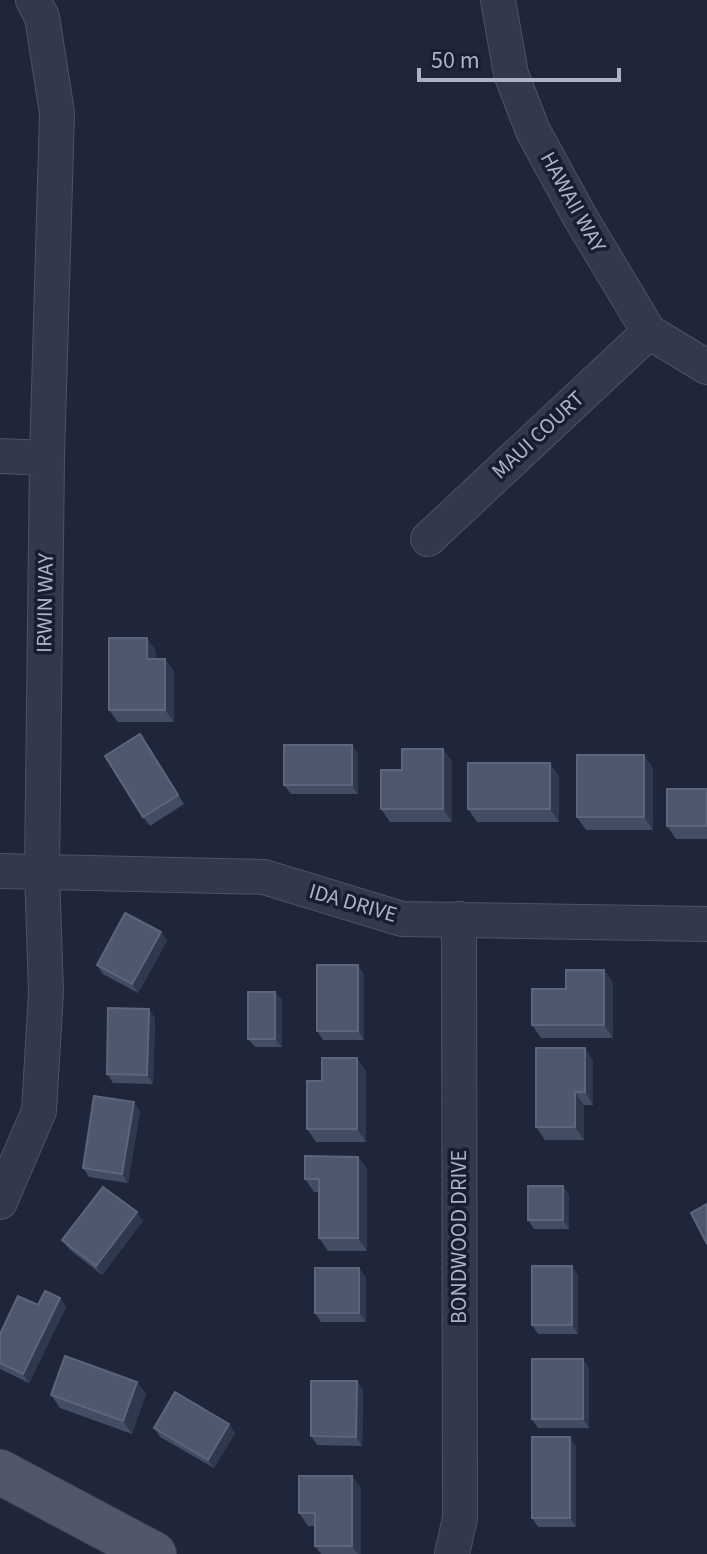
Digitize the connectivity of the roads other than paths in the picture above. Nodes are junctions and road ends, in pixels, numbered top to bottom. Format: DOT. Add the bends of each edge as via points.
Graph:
graph roads {
  1 [pos="33,0"];
  2 [pos="498,0"];
  3 [pos="649,332"];
  4 [pos="707,367"];
  5 [pos="0,456"];
  6 [pos="47,458"];
  7 [pos="428,539"];
  8 [pos="0,871"];
  9 [pos="42,872"];
  10 [pos="459,919"];
  11 [pos="707,924"];
  12 [pos="0,1202"];
  13 [pos="0,1472"];
  14 [pos="154,1554"];
  15 [pos="452,1554"];
  1 -- 6 [label="street, IRWIN WAY" via="42,17 57,113"];
  2 -- 3 [label="street, HAWAII WAY" via="511,74 533,131"];
  3 -- 4 [label="street, HAWAII WAY"];
  3 -- 7 [label="street, MAUI COURT"];
  5 -- 6 [label="street"];
  6 -- 9 [label="street, IRWIN WAY"];
  8 -- 9 [label="street, IDA DRIVE"];
  9 -- 10 [label="street, IDA DRIVE" via="264,877 402,919"];
  9 -- 12 [label="street, IRWIN WAY" via="46,992 39,1111"];
  10 -- 11 [label="street, IDA DRIVE"];
  10 -- 15 [label="street, BONDWOOD DRIVE" via="460,1518"];
  13 -- 14 [label="main road"];
}
